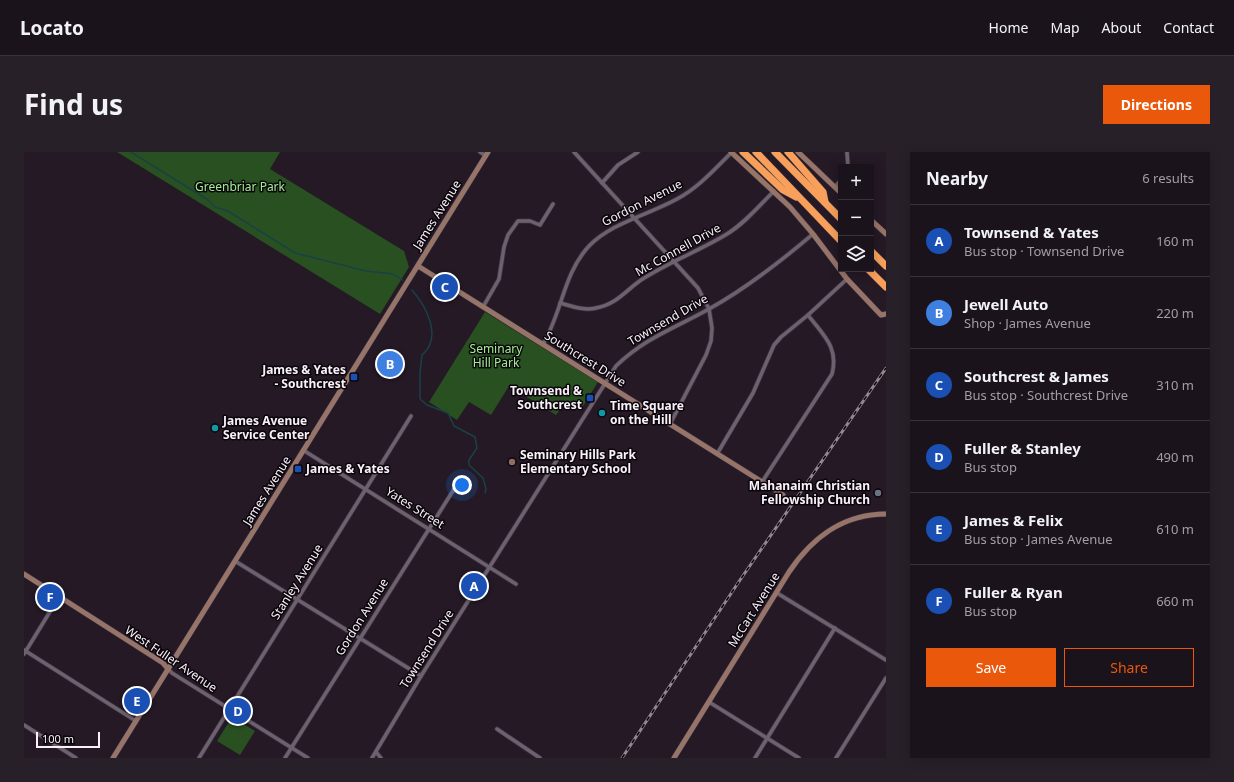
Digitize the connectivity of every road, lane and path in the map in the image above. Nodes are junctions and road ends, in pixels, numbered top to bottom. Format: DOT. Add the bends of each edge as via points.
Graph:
graph roads {
  1 [pos="480,152"];
  2 [pos="574,152"];
  3 [pos="638,152"];
  4 [pos="732,152"];
  5 [pos="743,152"];
  6 [pos="756,152"];
  7 [pos="775,152"];
  8 [pos="788,152"];
  9 [pos="798,152"];
  10 [pos="847,152"];
  11 [pos="487,154"];
  12 [pos="848,164"];
  13 [pos="602,183"];
  14 [pos="838,184"];
  15 [pos="835,187"];
  16 [pos="838,190"];
  17 [pos="774,191"];
  18 [pos="803,200"];
  19 [pos="825,202"];
  20 [pos="553,204"];
  21 [pos="838,216"];
  22 [pos="634,219"];
  23 [pos="874,223"];
  24 [pos="813,234"];
  25 [pos="886,234"];
  26 [pos="838,238"];
  27 [pos="874,253"];
  28 [pos="673,261"];
  29 [pos="418,266"];
  30 [pos="886,266"];
  31 [pos="871,272"];
  32 [pos="847,278"];
  33 [pos="886,287"];
  34 [pos="560,303"];
  35 [pos="483,307"];
  36 [pos="709,309"];
  37 [pos="886,314"];
  38 [pos="808,315"];
  39 [pos="543,344"];
  40 [pos="605,383"];
  41 [pos="411,416"];
  42 [pos="670,424"];
  43 [pos="303,450"];
  44 [pos="717,454"];
  45 [pos="762,482"];
  46 [pos="456,486"];
  47 [pos="366,490"];
  48 [pos="783,495"];
  49 [pos="886,514"];
  50 [pos="429,529"];
  51 [pos="235,561"];
  52 [pos="490,568"];
  53 [pos="24,574"];
  54 [pos="516,584"];
  55 [pos="777,593"];
  56 [pos="59,597"];
  57 [pos="298,599"];
  58 [pos="835,628"];
  59 [pos="360,639"];
  60 [pos="25,652"];
  61 [pos="886,660"];
  62 [pos="168,669"];
  63 [pos="421,676"];
  64 [pos="886,678"];
  65 [pos="709,702"];
  66 [pos="229,709"];
  67 [pos="136,721"];
  68 [pos="24,725"];
  69 [pos="497,729"];
  70 [pos="767,738"];
  71 [pos="292,748"];
  72 [pos="376,752"];
  73 [pos="76,758"];
  74 [pos="113,758"];
  75 [pos="199,758"];
  76 [pos="285,758"];
  77 [pos="308,758"];
  78 [pos="372,758"];
  79 [pos="381,758"];
  80 [pos="540,758"];
  81 [pos="674,758"];
  82 [pos="755,758"];
  83 [pos="798,758"];
  84 [pos="836,758"];
  1 -- 11 [label="street"];
  2 -- 13 [label="street"];
  3 -- 13 [label="street" via="618,165"];
  4 -- 17 [label="main road"];
  4 -- 22 [label="street, Gordon Avenue" via="677,199"];
  5 -- 18 [label="highway" via="783,190"];
  6 -- 18 [label="highway"];
  7 -- 19 [label="highway"];
  8 -- 19 [label="highway" via="823,192"];
  9 -- 15 [label="main road"];
  10 -- 12 [label="street"];
  11 -- 29 [label="main road, James Avenue"];
  13 -- 22 [label="street"];
  14 -- 15 [label="street"];
  15 -- 16 [label="main road"];
  17 -- 24 [label="main road"];
  17 -- 28 [label="street, Mc Connell Drive" via="728,234"];
  18 -- 26 [label="highway"];
  19 -- 21 [label="highway"];
  20 -- 35 [label="street" via="540,225 530,221 518,221 508,235 499,279"];
  22 -- 28 [label="street"];
  22 -- 34 [label="street, Gordon Avenue" via="600,236 588,248 566,283"];
  23 -- 25 [label="main road"];
  24 -- 32 [label="main road"];
  24 -- 36 [label="street, Townsend Drive" via="760,277"];
  27 -- 30 [label="highway"];
  28 -- 34 [label="street, Mc Connell Drive" via="606,306 594,309"];
  28 -- 36 [label="street" via="698,288"];
  29 -- 35 [label="main road, Southcrest Drive"];
  29 -- 43 [label="main road, James Avenue"];
  31 -- 33 [label="highway"];
  32 -- 37 [label="main road" via="881,315"];
  32 -- 38 [label="street"];
  34 -- 39 [label="street, Gordon Avenue" via="558,314"];
  35 -- 39 [label="main road, Southcrest Drive"];
  36 -- 40 [label="street, Townsend Drive" via="633,350 616,366"];
  36 -- 42 [label="street" via="711,341"];
  38 -- 44 [label="street" via="774,345 753,393"];
  38 -- 45 [label="street" via="832,348 835,356 832,374"];
  39 -- 40 [label="main road, Southcrest Drive"];
  40 -- 42 [label="main road, Southcrest Drive"];
  40 -- 52 [label="street, Townsend Drive"];
  41 -- 47 [label="street, Stanley Avenue"];
  42 -- 44 [label="main road, Southcrest Drive"];
  43 -- 47 [label="street, Yates Street"];
  43 -- 51 [label="main road, James Avenue"];
  44 -- 45 [label="main road, Southcrest Drive"];
  45 -- 48 [label="main road, Southcrest Drive"];
  46 -- 50 [label="street, Gordon Avenue"];
  47 -- 50 [label="street, Yates Street"];
  47 -- 57 [label="street, Stanley Avenue"];
  49 -- 55 [label="main road, McCart Avenue" via="858,517 844,522 818,538 796,562"];
  50 -- 52 [label="street, Yates Street"];
  50 -- 59 [label="street, Gordon Avenue"];
  51 -- 57 [label="street"];
  51 -- 62 [label="main road, James Avenue"];
  52 -- 54 [label="street, Yates Street"];
  52 -- 63 [label="street, Townsend Drive"];
  53 -- 56 [label="main road, West Fuller Avenue"];
  55 -- 58 [label="street"];
  55 -- 65 [label="main road, McCart Avenue"];
  56 -- 60 [label="street"];
  56 -- 62 [label="main road, West Fuller Avenue" via="163,663"];
  57 -- 59 [label="street"];
  57 -- 66 [label="street, Stanley Avenue"];
  58 -- 61 [label="street"];
  58 -- 70 [label="street"];
  59 -- 63 [label="street"];
  59 -- 71 [label="street, Gordon Avenue"];
  60 -- 67 [label="street"];
  62 -- 66 [label="street, West Fuller Avenue"];
  62 -- 67 [label="main road, James Avenue"];
  63 -- 72 [label="street, Townsend Drive"];
  64 -- 84 [label="street"];
  65 -- 70 [label="street"];
  65 -- 81 [label="main road, McCart Avenue"];
  66 -- 71 [label="street, West Fuller Avenue"];
  66 -- 75 [label="street, Stanley Avenue"];
  67 -- 74 [label="main road, James Avenue"];
  68 -- 73 [label="street"];
  69 -- 80 [label="street"];
  70 -- 82 [label="street"];
  70 -- 83 [label="street"];
  71 -- 76 [label="street, Gordon Avenue"];
  71 -- 77 [label="street, West Fuller Avenue"];
  72 -- 78 [label="street, Townsend Drive"];
  72 -- 79 [label="street"];
}
